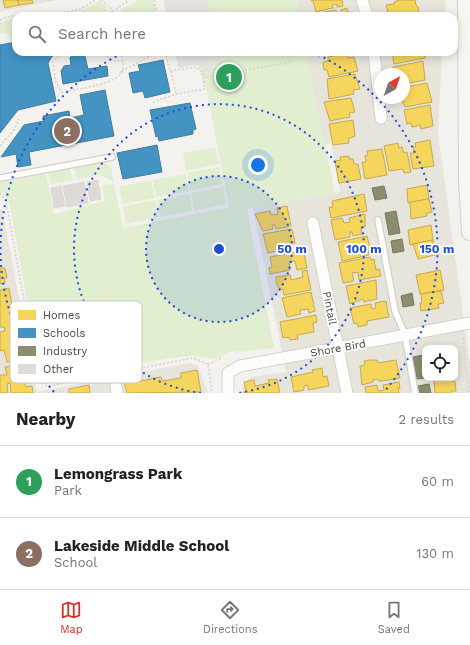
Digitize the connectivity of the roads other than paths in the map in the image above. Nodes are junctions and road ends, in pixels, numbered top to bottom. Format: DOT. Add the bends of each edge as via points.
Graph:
graph roads {
  1 [pos="362,0"];
  2 [pos="466,0"];
  3 [pos="366,12"];
  4 [pos="374,56"];
  5 [pos="381,118"];
  6 [pos="112,157"];
  7 [pos="0,178"];
  8 [pos="378,220"];
  9 [pos="313,223"];
  10 [pos="470,232"];
  11 [pos="470,324"];
  12 [pos="405,335"];
  13 [pos="338,348"];
  14 [pos="228,393"];
  15 [pos="347,393"];
  16 [pos="415,393"];
  1 -- 3 [label="street"];
  2 -- 10 [label="main road" via="467,182"];
  4 -- 5 [label="street"];
  6 -- 7 [label="lane"];
  8 -- 12 [label="lane" via="395,311"];
  9 -- 13 [label="street, Pintail"];
  11 -- 12 [label="street, Shore Bird"];
  12 -- 13 [label="street, Shore Bird"];
  12 -- 16 [label="lane"];
  13 -- 14 [label="street, Shore Bird" via="240,366 228,373"];
  13 -- 15 [label="street, Pintail"];
}
